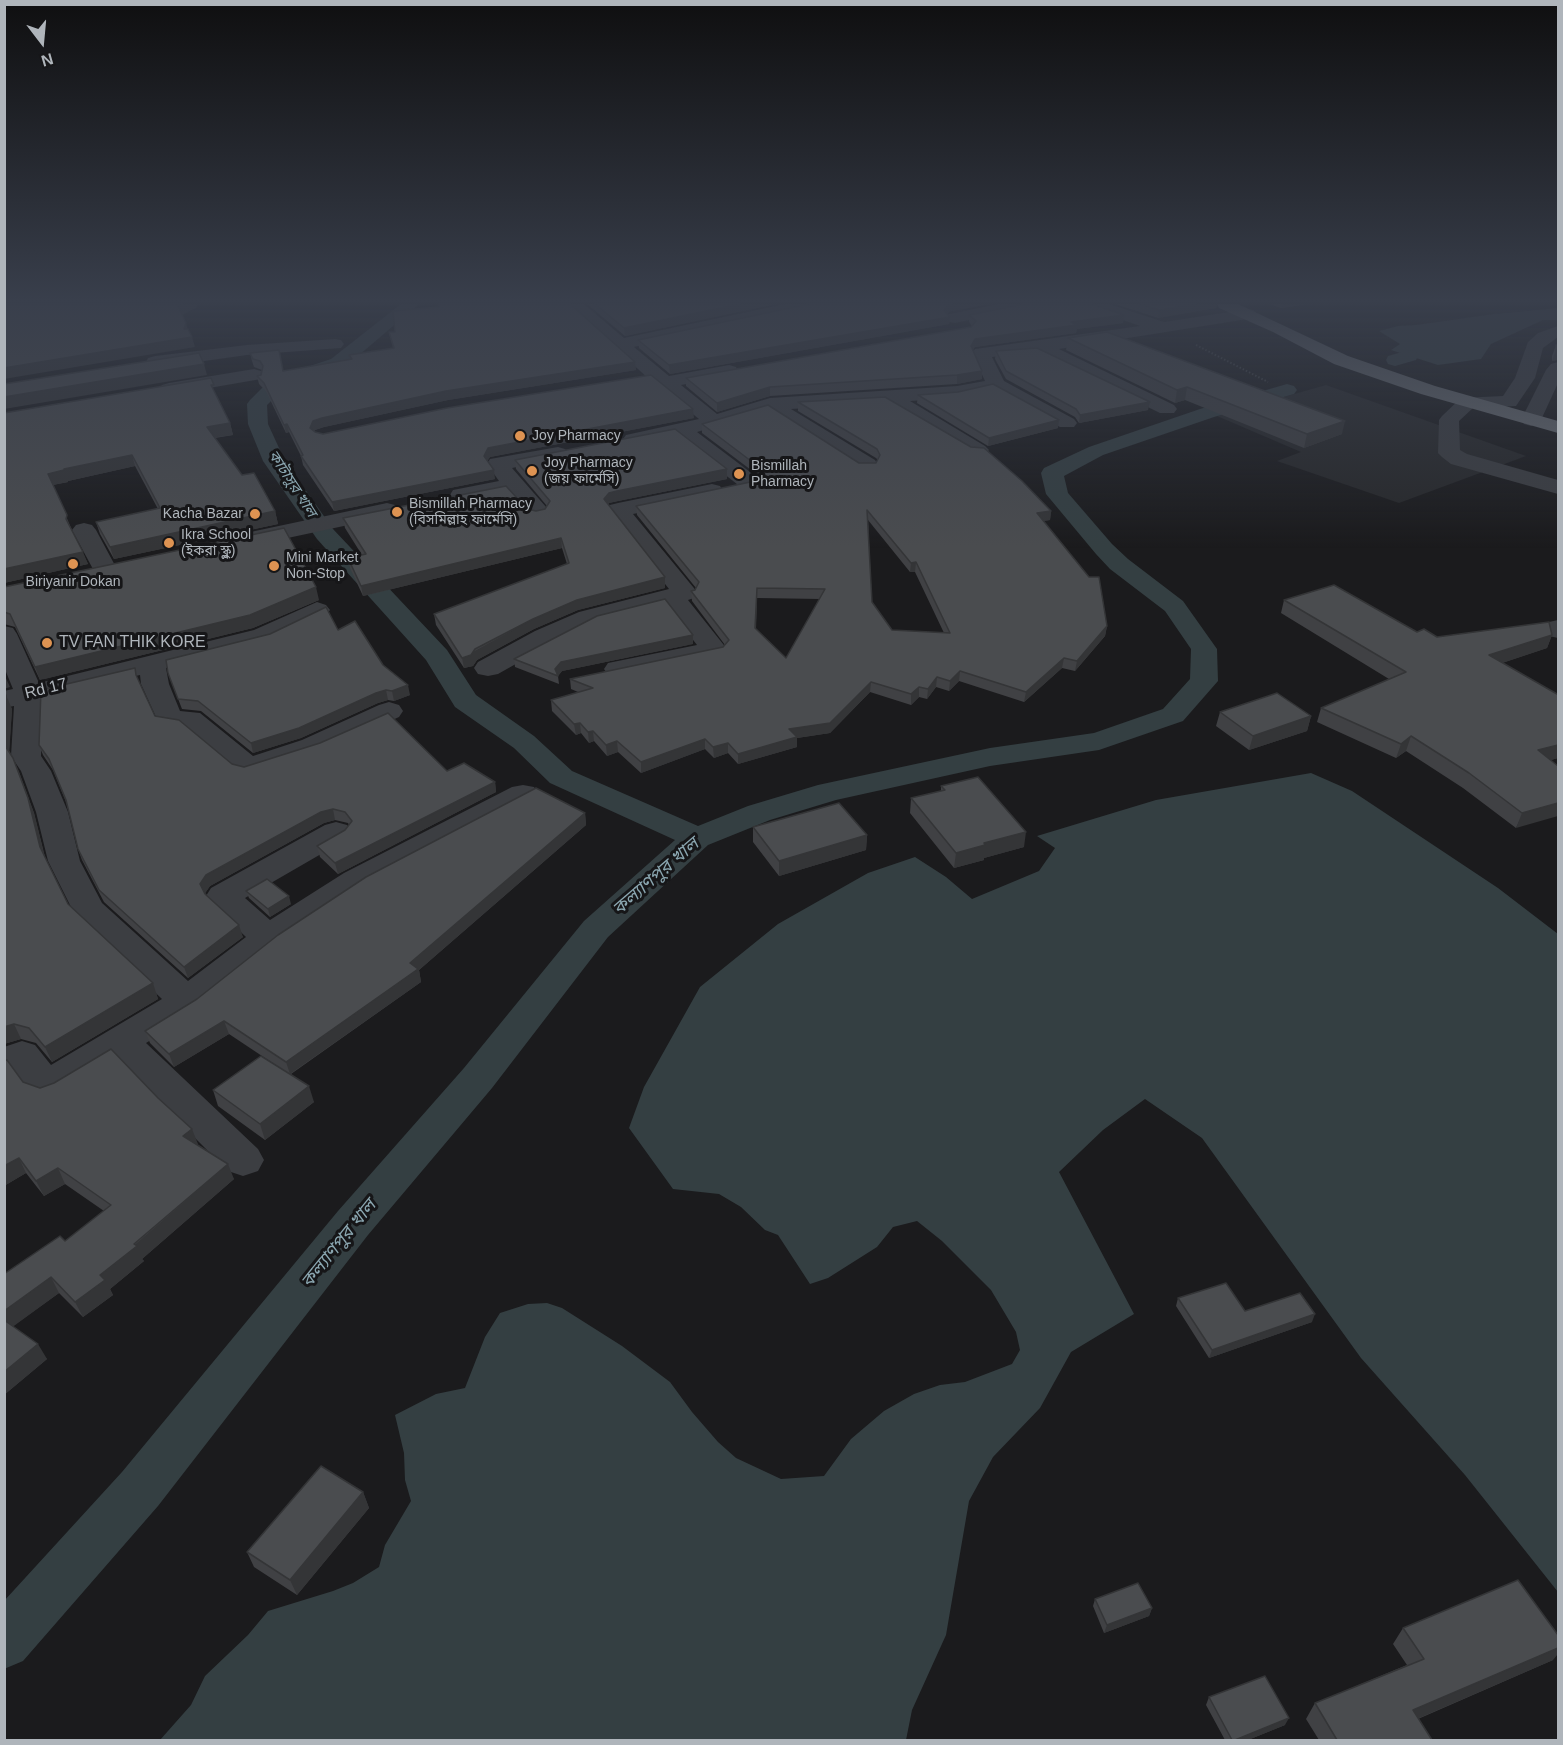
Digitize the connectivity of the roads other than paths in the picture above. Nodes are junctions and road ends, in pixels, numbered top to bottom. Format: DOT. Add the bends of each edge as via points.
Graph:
graph roads {
  1 [pos="191,385"];
  2 [pos="670,385"];
  3 [pos="989,385"];
  4 [pos="999,385"];
  5 [pos="1119,385"];
  6 [pos="1418,385"];
  7 [pos="1520,385"];
  8 [pos="1548,385"];
  9 [pos="146,393"];
  10 [pos="891,398"];
  11 [pos="1468,402"];
  12 [pos="770,404"];
  13 [pos="1167,409"];
  14 [pos="1531,420"];
  15 [pos="714,421"];
  16 [pos="1067,423"];
  17 [pos="1558,427"];
  18 [pos="681,430"];
  19 [pos="612,443"];
  20 [pos="578,449"];
  21 [pos="978,450"];
  22 [pos="867,465"];
  23 [pos="513,484"];
  24 [pos="1558,487"];
  25 [pos="446,498"];
  26 [pos="402,507"];
  27 [pos="538,512"];
  28 [pos="84,530"];
  29 [pos="227,553"];
  30 [pos="105,571"];
  31 [pos="672,596"];
  32 [pos="317,610"];
  33 [pos="4,634"];
  34 [pos="151,663"];
  35 [pos="488,668"];
  36 [pos="594,674"];
  37 [pos="17,696"];
  38 [pos="389,711"];
  39 [pos="523,794"];
  40 [pos="336,832"];
  41 [pos="268,938"];
  42 [pos="187,1000"];
  43 [pos="121,1041"];
  44 [pos="4,1062"];
  45 [pos="243,1160"];
  1 -- 9 [label="street"];
  2 -- 15 [label="street"];
  3 -- 10 [label="street"];
  4 -- 16 [label="street"];
  5 -- 13 [label="street"];
  6 -- 11 [label="highway"];
  7 -- 11 [label="street" via="1509,402"];
  8 -- 14 [label="street"];
  10 -- 12 [label="street"];
  10 -- 21 [label="street"];
  11 -- 14 [label="highway"];
  11 -- 24 [label="street" via="1449,420 1452,456"];
  12 -- 15 [label="street"];
  12 -- 22 [label="street"];
  14 -- 17 [label="highway"];
  15 -- 18 [label="street"];
  18 -- 19 [label="street"];
  18 -- 31 [label="street" via="750,483 618,510 685,593"];
  20 -- 23 [label="street" via="498,464"];
  23 -- 25 [label="street"];
  23 -- 27 [label="street"];
  26 -- 29 [label="street" via="346,518 291,539"];
  28 -- 30 [label="street"];
  31 -- 35 [label="street" via="588,617"];
  31 -- 36 [label="street" via="714,649"];
  32 -- 34 [label="street, Rd 17" via="263,636"];
  33 -- 37 [label="street"];
  34 -- 37 [label="street, Rd 17"];
  34 -- 38 [label="street" via="170,720 190,719 248,767 312,746"];
  37 -- 42 [label="street" via="26,756 52,812 64,861 88,909"];
  39 -- 41 [label="street" via="356,880"];
  40 -- 41 [label="street" via="223,897"];
  41 -- 42 [label="street"];
  42 -- 43 [label="street"];
  43 -- 44 [label="street" via="46,1086 22,1054"];
  43 -- 45 [label="street"];
}
